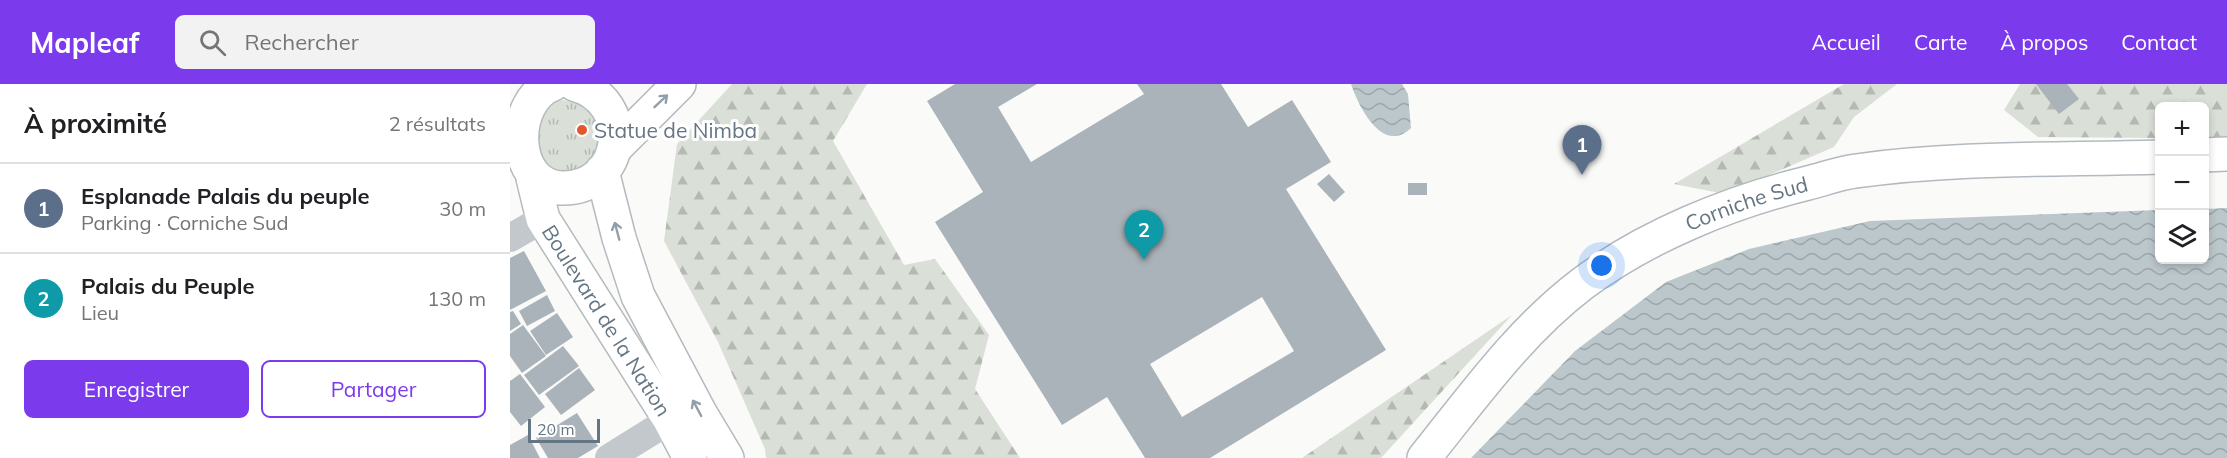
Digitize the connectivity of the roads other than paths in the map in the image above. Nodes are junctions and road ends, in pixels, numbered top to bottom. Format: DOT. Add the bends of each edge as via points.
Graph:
graph roads {
  1 [pos="553,84"];
  2 [pos="573,84"];
  3 [pos="679,84"];
  4 [pos="514,107"];
  5 [pos="2227,154"];
  6 [pos="2209,155"];
  7 [pos="2155,157"];
  8 [pos="608,160"];
  9 [pos="533,178"];
  10 [pos="543,219"];
  11 [pos="510,238"];
  12 [pos="670,420"];
  13 [pos="609,458"];
  14 [pos="690,458"];
  15 [pos="727,458"];
  16 [pos="1424,458"];
  1 -- 4 [label="main road" via="541,87"];
  2 -- 8 [label="main road, Boulevard de la Nation" via="585,87 608,106 616,134"];
  8 -- 3 [label="main road, one-way"];
  4 -- 9 [label="main road" via="514,153"];
  5 -- 6 [label="main road"];
  7 -- 16 [label="main road, Corniche Sud" via="1953,163 1855,171 1760,194 1683,224 1583,284 1549,313 1505,357"];
  8 -- 9 [label="main road" via="576,186 561,188"];
  15 -- 8 [label="main road, Boulevard de la Nation, one-way" via="639,296 619,238"];
  9 -- 10 [label="main road, Boulevard de la Nation"];
  10 -- 11 [label="street"];
  10 -- 12 [label="main road, Boulevard de la Nation"];
  12 -- 13 [label="street"];
  12 -- 14 [label="main road, Boulevard de la Nation"];
}
